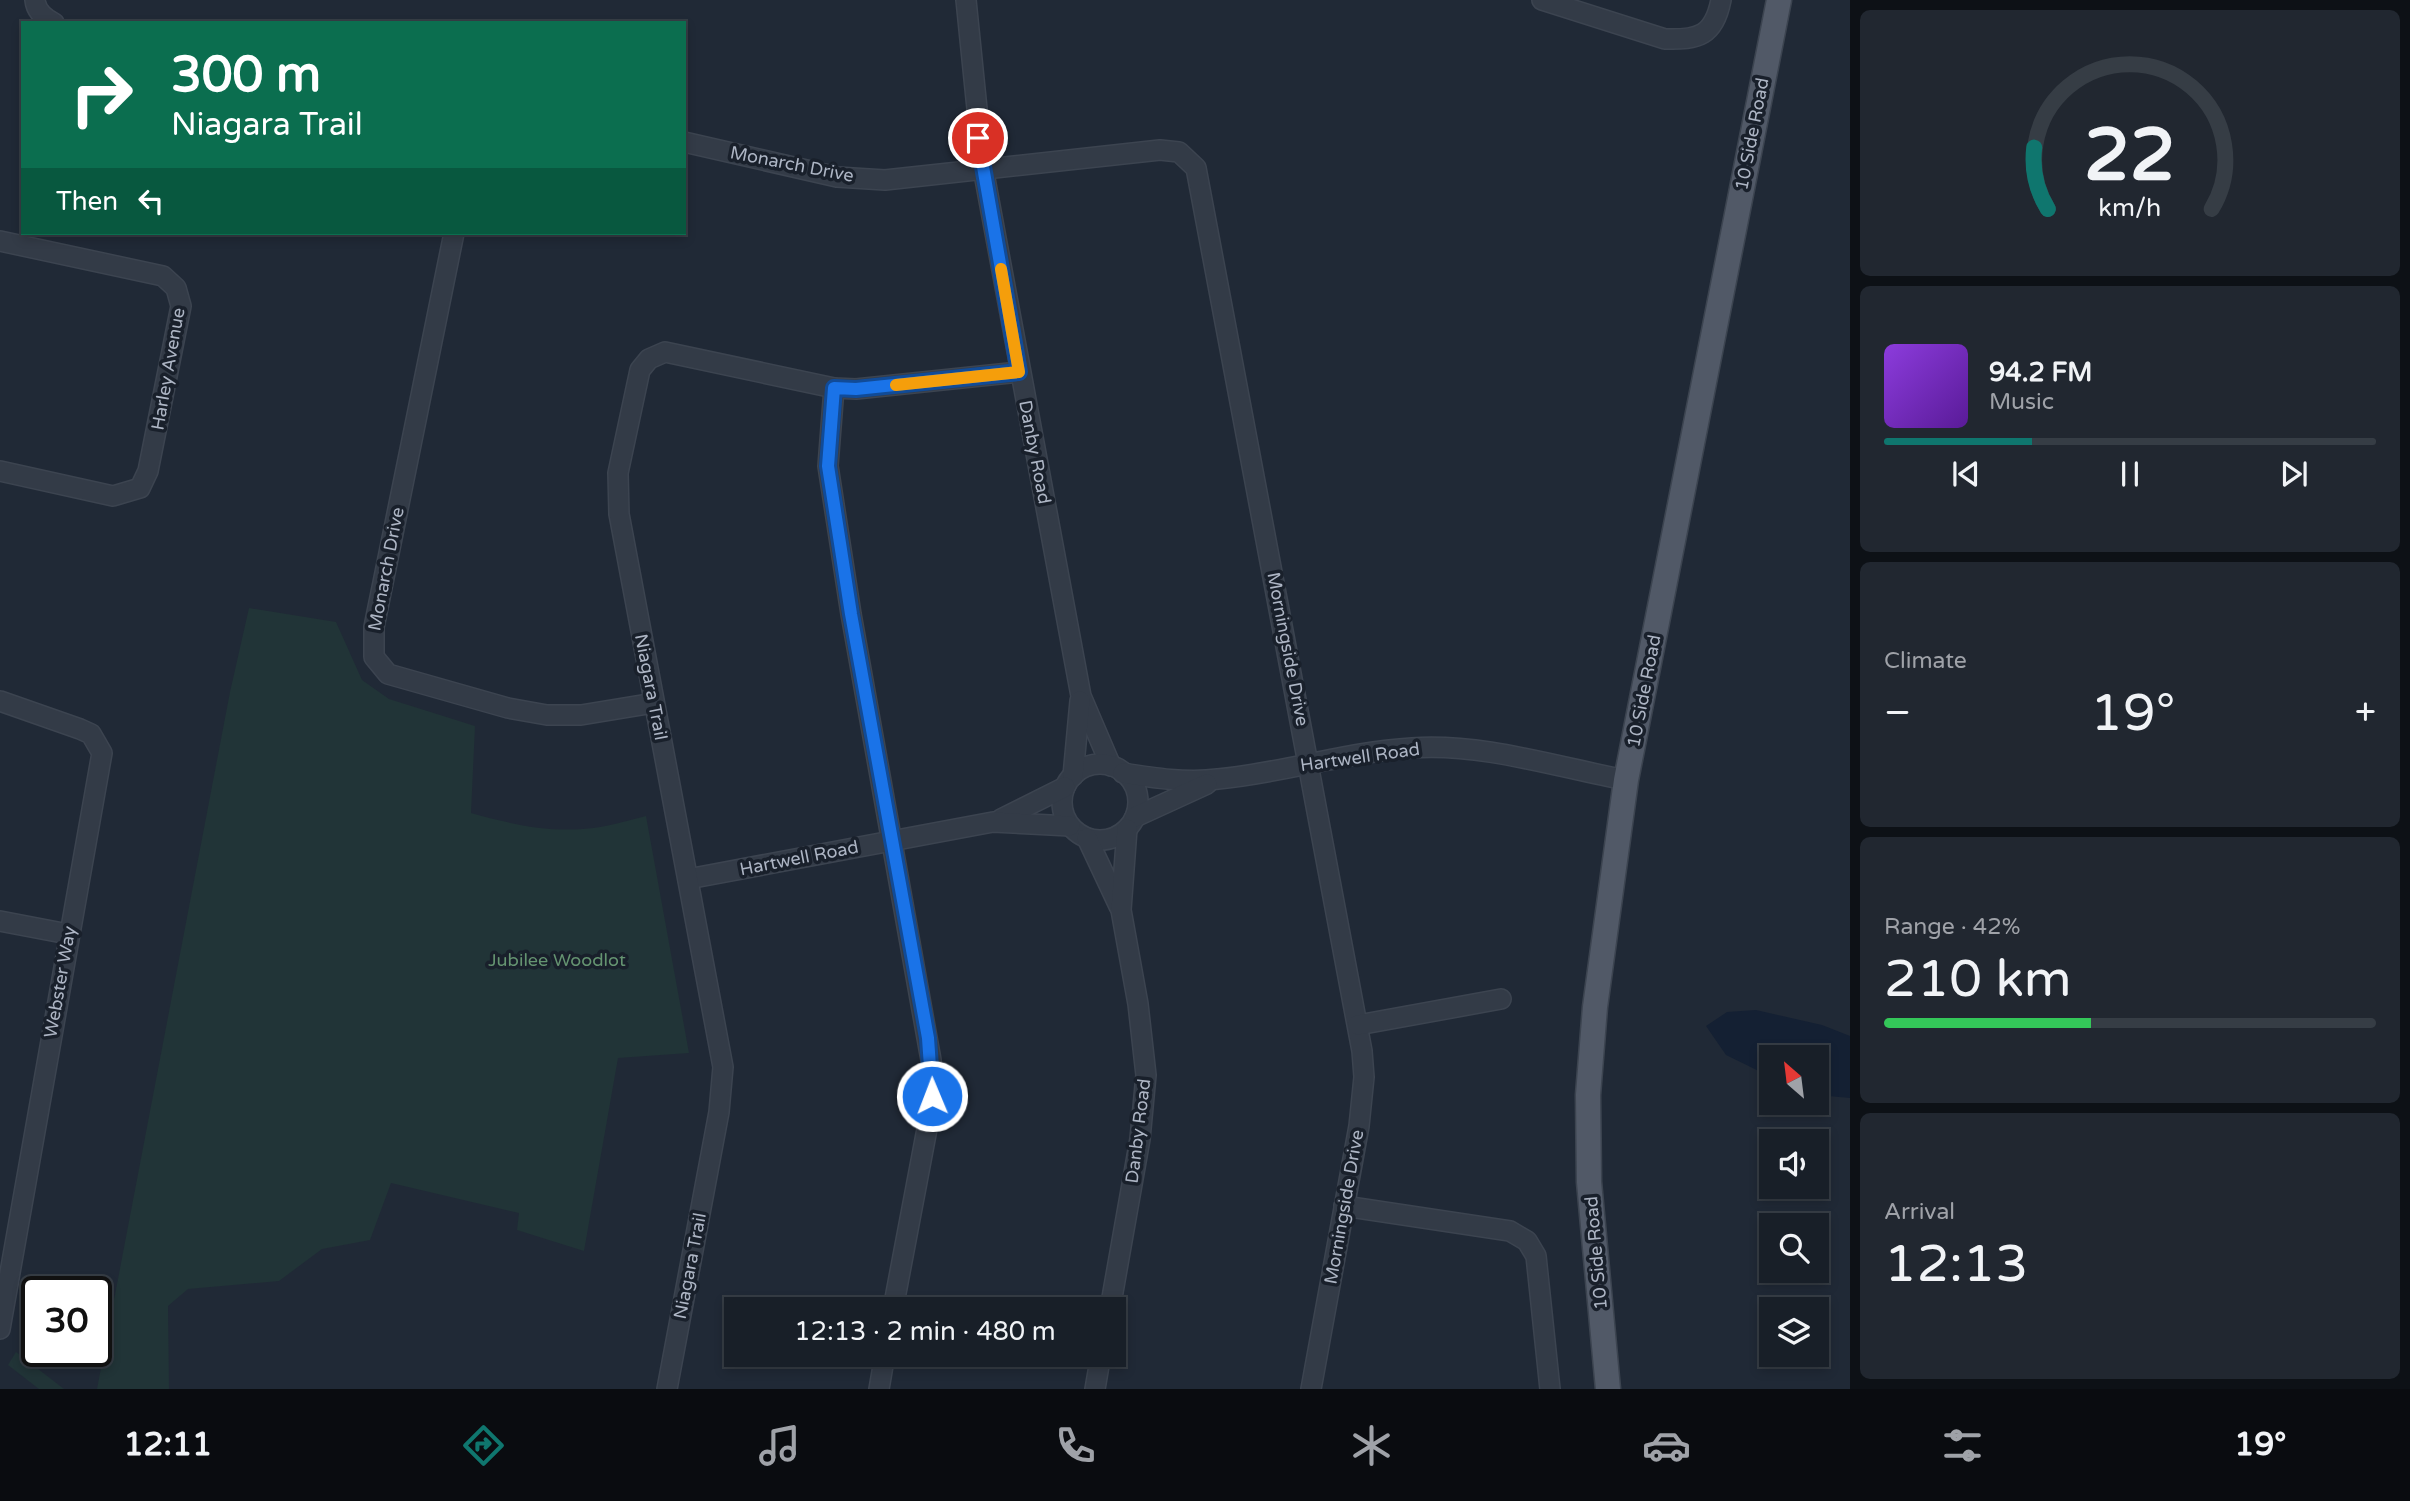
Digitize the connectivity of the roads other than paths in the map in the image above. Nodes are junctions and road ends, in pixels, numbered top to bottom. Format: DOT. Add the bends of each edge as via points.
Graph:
graph roads {
  1 [pos="35,0"];
  2 [pos="966,0"];
  3 [pos="1542,0"];
  4 [pos="1721,0"];
  5 [pos="1779,0"];
  6 [pos="51,21"];
  7 [pos="686,142"];
  8 [pos="983,168"];
  9 [pos="454,235"];
  10 [pos="0,241"];
  11 [pos="1019,372"];
  12 [pos="834,388"];
  13 [pos="0,471"];
  14 [pos="1081,696"];
  15 [pos="0,701"];
  16 [pos="654,703"];
  17 [pos="1309,763"];
  18 [pos="1117,770"];
  19 [pos="1218,779"];
  20 [pos="1626,780"];
  21 [pos="1069,781"];
  22 [pos="993,822"];
  23 [pos="1131,823"];
  24 [pos="1070,826"];
  25 [pos="1087,838"];
  26 [pos="892,840"];
  27 [pos="688,878"];
  28 [pos="1121,910"];
  29 [pos="0,921"];
  30 [pos="68,934"];
  31 [pos="1501,999"];
  32 [pos="1358,1025"];
  33 [pos="1344,1206"];
  34 [pos="896,1297"];
  35 [pos="1112,1297"];
  36 [pos="0,1329"];
  37 [pos="883,1367"];
  38 [pos="1099,1367"];
  39 [pos="667,1389"];
  40 [pos="879,1389"];
  41 [pos="1095,1389"];
  42 [pos="1311,1389"];
  43 [pos="1550,1389"];
  44 [pos="1608,1389"];
  1 -- 6 [label="street" via="40,13"];
  2 -- 8 [label="street, Danby Road"];
  3 -- 4 [label="street" via="1665,39 1685,40 1711,28"];
  5 -- 20 [label="main road, 10 Side Road"];
  7 -- 8 [label="street, Monarch Drive" via="837,177 885,180"];
  8 -- 11 [label="street, Danby Road"];
  8 -- 17 [label="street, Morningside Drive" via="1160,150 1179,152 1196,168"];
  9 -- 16 [label="street, Monarch Drive" via="374,628 374,657 388,674 529,713 564,717"];
  10 -- 13 [label="street, Harley Avenue" via="163,276 176,288 181,306 141,488 113,496"];
  11 -- 12 [label="street, Niagara Trail"];
  11 -- 14 [label="street, Danby Road"];
  12 -- 16 [label="street, Niagara Trail" via="665,352 649,359 640,370 617,489"];
  12 -- 26 [label="street" via="828,466"];
  14 -- 18 [label="street, Danby Road"];
  14 -- 21 [label="street, Danby Road"];
  15 -- 30 [label="street, Webster Way" via="91,734 102,752"];
  16 -- 27 [label="street, Niagara Trail"];
  17 -- 19 [label="street, Hartwell Road"];
  17 -- 20 [label="street, Hartwell Road" via="1439,747 1482,751"];
  17 -- 32 [label="street, Morningside Drive"];
  18 -- 19 [label="street, Hartwell Road" via="1168,780"];
  18 -- 21 [label="street" via="1091,766"];
  18 -- 23 [label="street" via="1132,783 1137,796"];
  19 -- 23 [label="street, Hartwell Road" via="1171,797"];
  20 -- 44 [label="main road, 10 Side Road" via="1595,1007 1588,1095 1589,1182"];
  21 -- 22 [label="street, Hartwell Road"];
  21 -- 24 [label="street" via="1062,807"];
  22 -- 24 [label="street, Hartwell Road"];
  22 -- 26 [label="street, Hartwell Road"];
  23 -- 25 [label="street" via="1108,839"];
  23 -- 28 [label="street, Danby Road"];
  24 -- 25 [label="street"];
  25 -- 28 [label="street, Danby Road"];
  26 -- 27 [label="street, Hartwell Road"];
  26 -- 34 [label="street" via="932,1081"];
  27 -- 39 [label="street, Niagara Trail" via="723,1067 719,1112"];
  28 -- 35 [label="street, Danby Road" via="1139,1004 1146,1074 1140,1139"];
  29 -- 30 [label="street"];
  30 -- 36 [label="street, Webster Way"];
  31 -- 32 [label="street"];
  32 -- 33 [label="street, Morningside Drive" via="1364,1089"];
  33 -- 42 [label="street, Morningside Drive"];
  33 -- 43 [label="street" via="1510,1231 1527,1241 1536,1256"];
  37 -- 40 [label="street"];
  38 -- 41 [label="street"];
}
